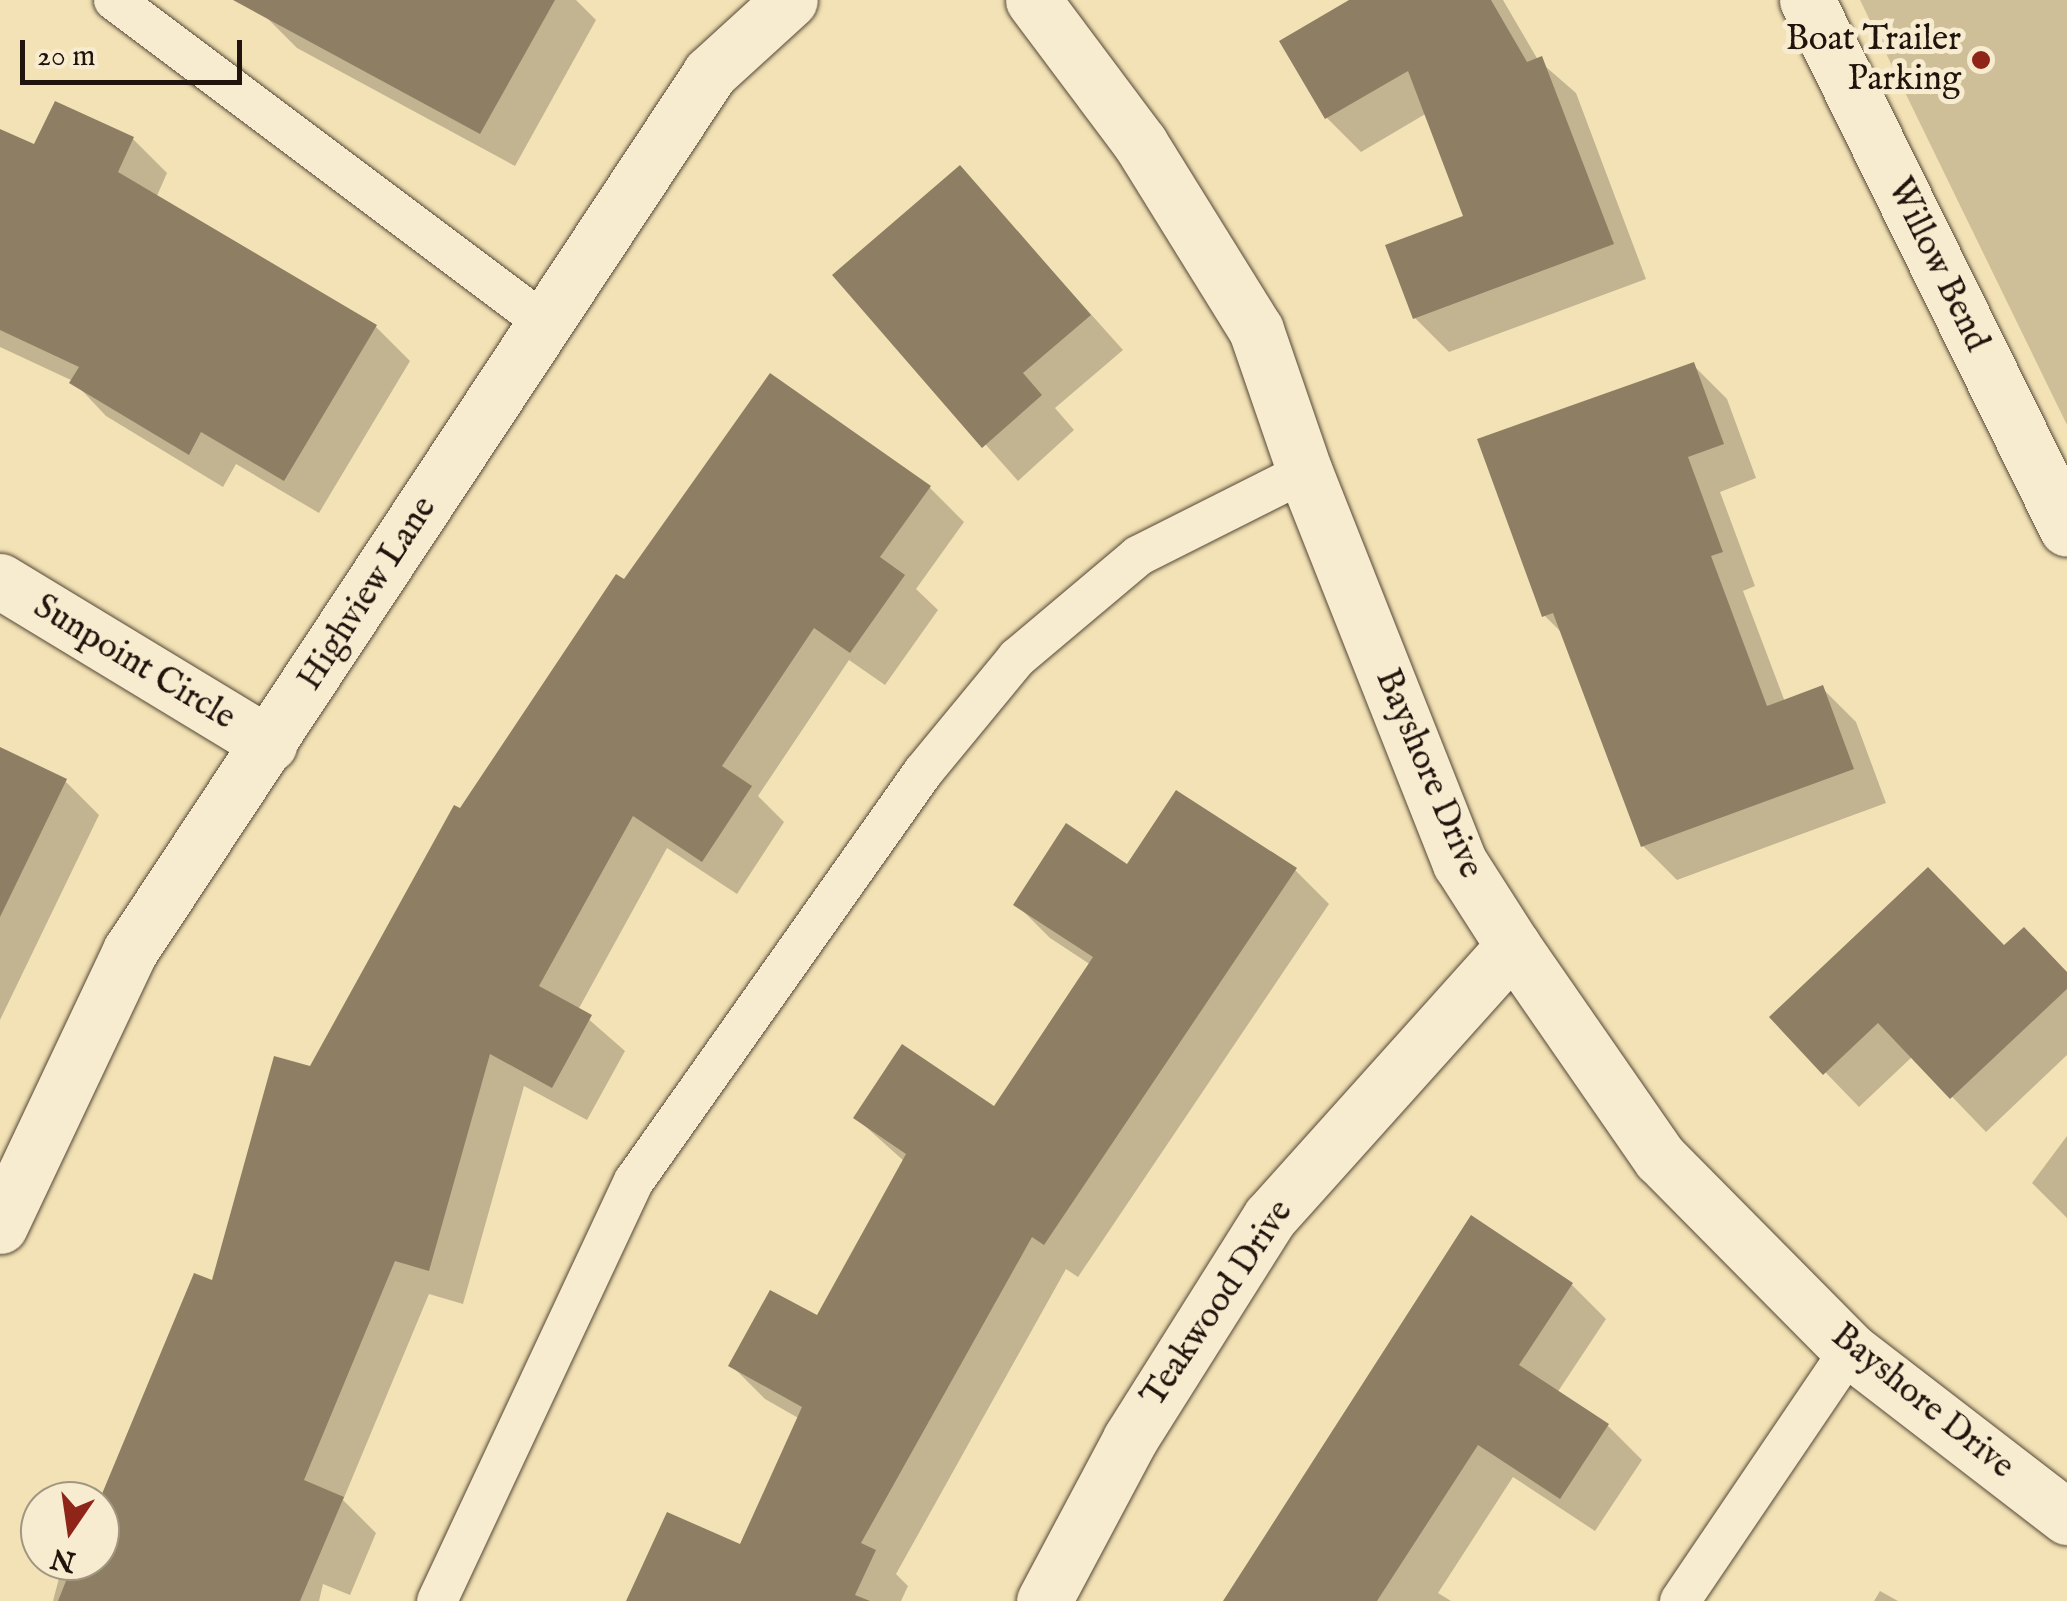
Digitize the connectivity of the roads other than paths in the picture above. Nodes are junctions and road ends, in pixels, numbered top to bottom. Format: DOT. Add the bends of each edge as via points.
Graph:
graph roads {
  1 [pos="114,0"];
  2 [pos="790,0"];
  3 [pos="1034,0"];
  4 [pos="1808,0"];
  5 [pos="546,324"];
  6 [pos="1304,472"];
  7 [pos="2067,529"];
  8 [pos="0,581"];
  9 [pos="269,744"];
  10 [pos="1513,946"];
  11 [pos="5,1200"];
  12 [pos="1850,1350"];
  13 [pos="2067,1517"];
  14 [pos="437,1601"];
  15 [pos="1044,1601"];
  16 [pos="1680,1601"];
  1 -- 5 [label="lane"];
  2 -- 5 [label="street, Highview Lane" via="710,73"];
  3 -- 6 [label="street, Bayshore Drive" via="1140,143 1256,330"];
  4 -- 7 [label="street, Willow Bend"];
  5 -- 9 [label="street, Highview Lane"];
  6 -- 10 [label="street, Bayshore Drive" via="1460,863"];
  6 -- 14 [label="lane" via="1138,556 1017,658 923,772 634,1181"];
  8 -- 9 [label="street, Sunpoint Circle"];
  9 -- 11 [label="street, Highview Lane" via="130,951"];
  10 -- 12 [label="street, Bayshore Drive" via="1660,1158"];
  10 -- 15 [label="street, Teakwood Drive" via="1270,1217 1130,1439"];
  12 -- 13 [label="street, Bayshore Drive"];
  12 -- 16 [label="lane"];
}
